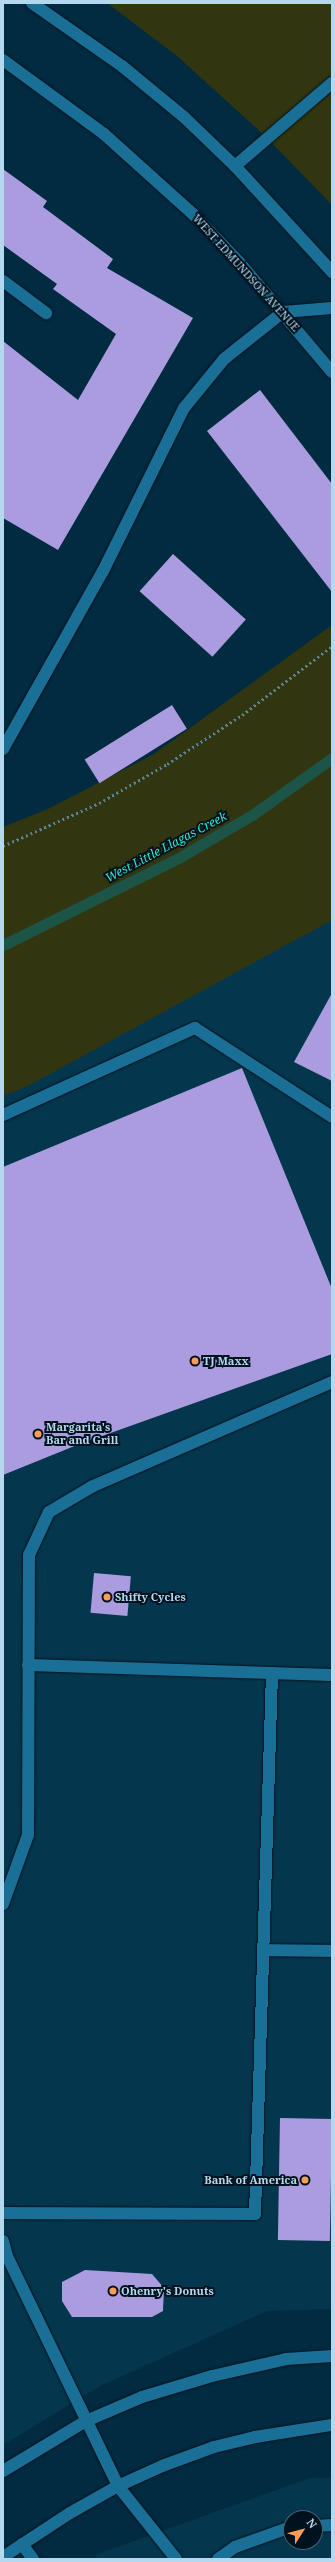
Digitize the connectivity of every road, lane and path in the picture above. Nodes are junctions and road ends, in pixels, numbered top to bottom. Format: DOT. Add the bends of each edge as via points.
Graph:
graph roads {
  1 [pos="32,3"];
  2 [pos="3,60"];
  3 [pos="332,83"];
  4 [pos="235,166"];
  5 [pos="332,272"];
  6 [pos="3,281"];
  7 [pos="332,308"];
  8 [pos="283,312"];
  9 [pos="46,313"];
  10 [pos="332,372"];
  11 [pos="332,646"];
  12 [pos="3,749"];
  13 [pos="3,846"];
  14 [pos="3,1115"];
  15 [pos="332,1117"];
  16 [pos="332,1382"];
  17 [pos="28,1665"];
  18 [pos="272,1673"];
  19 [pos="332,1675"];
  20 [pos="3,1904"];
  21 [pos="263,1950"];
  22 [pos="332,1951"];
  23 [pos="3,2214"];
  24 [pos="3,2241"];
  25 [pos="332,2356"];
  26 [pos="86,2421"];
  27 [pos="332,2425"];
  28 [pos="3,2471"];
  29 [pos="118,2486"];
  30 [pos="283,2530"];
  31 [pos="22,2544"];
  32 [pos="3,2556"];
  33 [pos="33,2559"];
  34 [pos="176,2559"];
  35 [pos="218,2559"];
  1 -- 4 [label="street" via="122,66 184,117"];
  2 -- 8 [label="street, WEST EDMUNDSON AVENUE" via="104,134 151,174 193,214"];
  3 -- 4 [label="street"];
  4 -- 5 [label="street"];
  6 -- 9 [label="street"];
  7 -- 8 [label="street"];
  8 -- 10 [label="street, WEST EDMUNDSON AVENUE"];
  8 -- 12 [label="street" via="224,359 184,408 103,571"];
  11 -- 13 [label="path" via="242,715 167,764 99,803"];
  14 -- 15 [label="street" via="195,1028"];
  16 -- 17 [label="street" via="93,1486 49,1512 29,1555"];
  17 -- 18 [label="street"];
  17 -- 20 [label="street" via="28,1835"];
  18 -- 19 [label="street"];
  18 -- 21 [label="street"];
  21 -- 22 [label="street"];
  21 -- 23 [label="street" via="255,2214"];
  24 -- 26 [label="street" via="7,2256"];
  25 -- 26 [label="street" via="286,2359 212,2376 142,2397"];
  26 -- 28 [label="street"];
  26 -- 29 [label="street"];
  27 -- 29 [label="street" via="256,2437 214,2447"];
  29 -- 31 [label="street"];
  29 -- 34 [label="street"];
  30 -- 35 [label="street" via="235,2546"];
  31 -- 32 [label="street"];
  31 -- 33 [label="street"];
}
